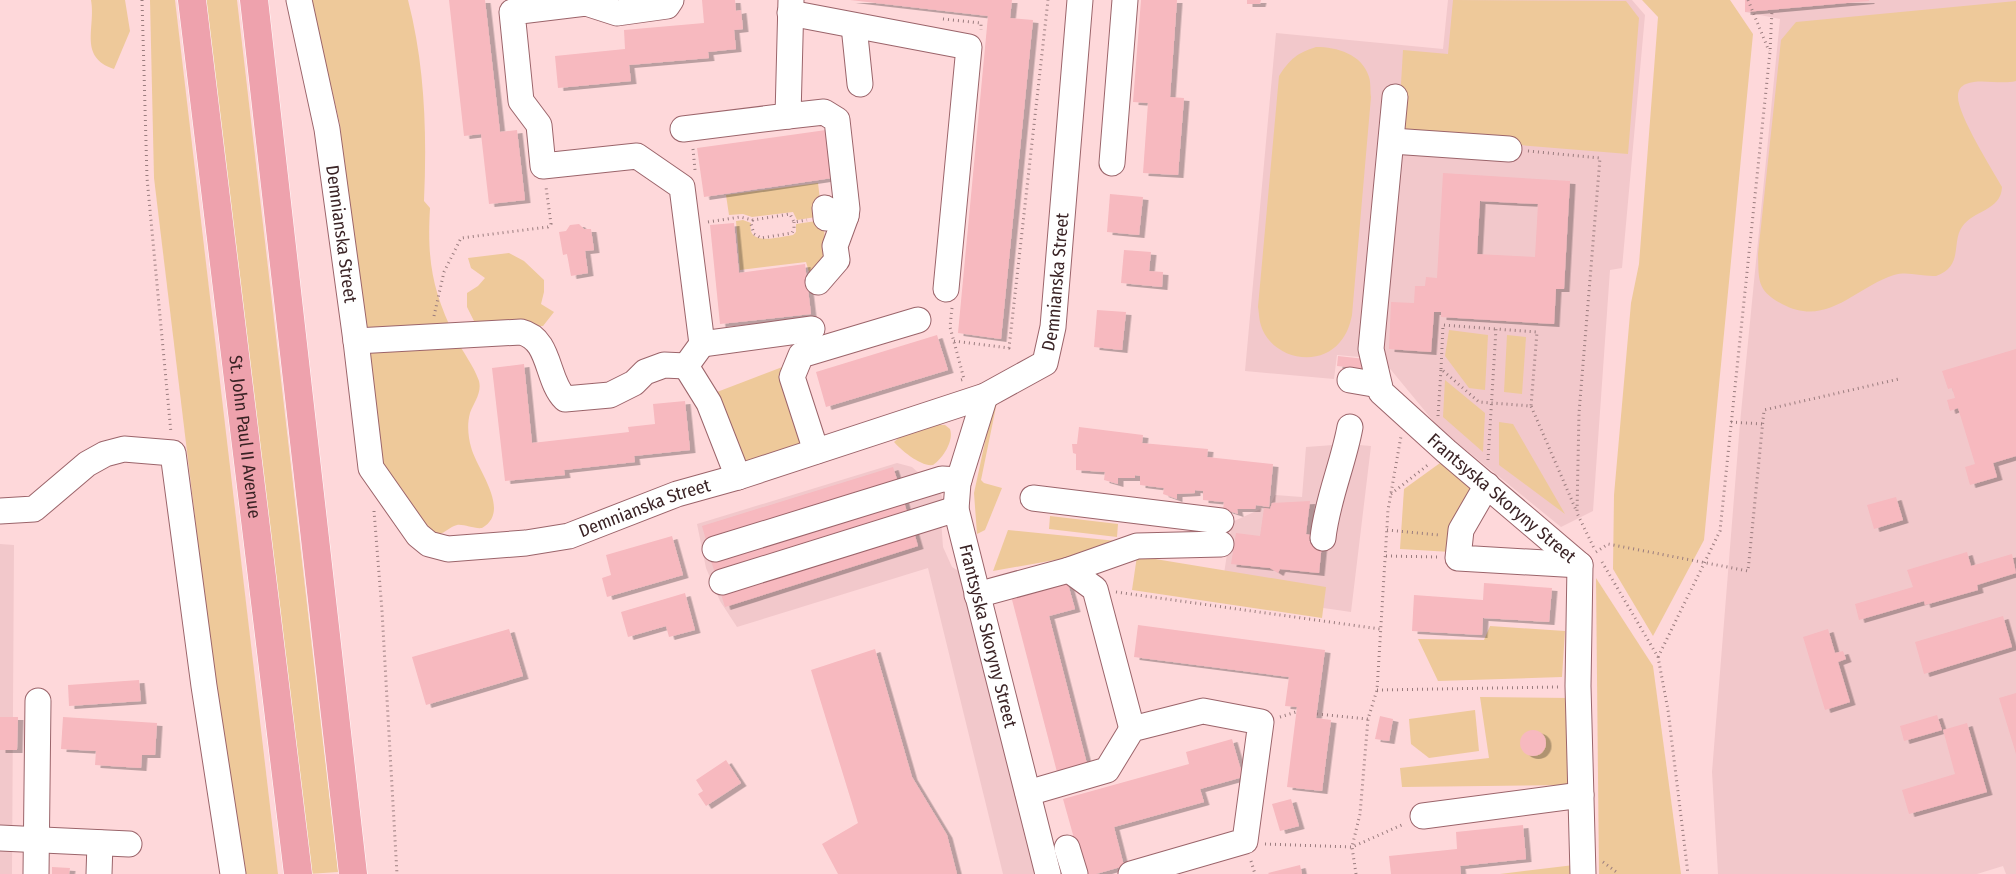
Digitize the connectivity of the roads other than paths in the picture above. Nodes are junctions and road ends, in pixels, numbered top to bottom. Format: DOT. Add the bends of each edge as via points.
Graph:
graph roads {
  1 [pos="192,0"];
  2 [pos="254,0"];
  3 [pos="299,0"];
  4 [pos="671,0"];
  5 [pos="1080,0"];
  6 [pos="1125,0"];
  7 [pos="511,6"];
  8 [pos="790,7"];
  9 [pos="854,26"];
  10 [pos="860,84"];
  11 [pos="1395,97"];
  12 [pos="788,116"];
  13 [pos="683,129"];
  14 [pos="1392,141"];
  15 [pos="1509,149"];
  16 [pos="1112,164"];
  17 [pos="818,282"];
  18 [pos="946,289"];
  19 [pos="918,320"];
  20 [pos="812,329"];
  21 [pos="356,341"];
  22 [pos="702,344"];
  23 [pos="686,366"];
  24 [pos="1350,380"];
  25 [pos="1379,384"];
  26 [pos="985,396"];
  27 [pos="1350,427"];
  28 [pos="816,451"];
  29 [pos="738,477"];
  30 [pos="959,480"];
  31 [pos="1486,485"];
  32 [pos="1033,498"];
  33 [pos="956,509"];
  34 [pos="0,511"];
  35 [pos="1323,538"];
  36 [pos="715,549"];
  37 [pos="1588,558"];
  38 [pos="1069,570"];
  39 [pos="722,582"];
  40 [pos="978,595"];
  41 [pos="38,701"];
  42 [pos="1132,729"];
  43 [pos="1028,793"];
  44 [pos="1581,795"];
  45 [pos="1423,816"];
  46 [pos="0,838"];
  47 [pos="36,841"];
  48 [pos="100,843"];
  49 [pos="129,844"];
  50 [pos="1068,848"];
  51 [pos="36,874"];
  52 [pos="99,874"];
  53 [pos="233,874"];
  54 [pos="298,874"];
  55 [pos="353,874"];
  56 [pos="1048,874"];
  57 [pos="1075,874"];
  58 [pos="1131,874"];
  59 [pos="1583,874"];
  1 -- 54 [label="main road, St. John Paul II Avenue"];
  2 -- 55 [label="main road"];
  3 -- 21 [label="street, Demnianska Street" via="327,129"];
  4 -- 7 [label="street" via="667,6 616,12 586,3"];
  5 -- 26 [label="street, Demnianska Street" via="1053,327 1045,363"];
  6 -- 16 [label="street"];
  7 -- 22 [label="street" via="521,101 539,125 542,166 637,156 682,187"];
  8 -- 9 [label="street"];
  8 -- 12 [label="street"];
  9 -- 10 [label="street"];
  9 -- 18 [label="street" via="969,48"];
  11 -- 14 [label="street, Frantsyska Skoryny Street"];
  12 -- 13 [label="street"];
  12 -- 17 [label="street" via="824,112 837,120 847,209 832,214 837,260"];
  14 -- 15 [label="street"];
  14 -- 25 [label="street, Frantsyska Skoryny Street" via="1371,349"];
  19 -- 28 [label="street" via="801,355 792,377"];
  20 -- 22 [label="street"];
  21 -- 23 [label="street" via="530,334 539,343 554,385 565,399 610,395 634,383 645,372 664,365"];
  21 -- 29 [label="street, Demnianska Street" via="371,468 418,535 429,544 448,549 569,536 676,494"];
  22 -- 23 [label="street"];
  23 -- 29 [label="street" via="709,403"];
  24 -- 25 [label="street"];
  25 -- 31 [label="street, Frantsyska Skoryny Street" via="1381,392"];
  26 -- 28 [label="street, Demnianska Street"];
  26 -- 30 [label="street, Frantsyska Skoryny Street"];
  27 -- 35 [label="street" via="1326,515"];
  28 -- 29 [label="street, Demnianska Street"];
  30 -- 33 [label="street, Frantsyska Skoryny Street"];
  30 -- 36 [label="street" via="942,479"];
  31 -- 37 [label="street, Frantsyska Skoryny Street"];
  31 -- 37 [label="street" via="1461,530 1459,548"];
  32 -- 38 [label="street" via="1221,533 1137,546"];
  33 -- 39 [label="street"];
  33 -- 40 [label="street, Frantsyska Skoryny Street"];
  34 -- 53 [label="street" via="34,509 87,464 105,454 124,449 173,453"];
  37 -- 44 [label="street, Frantsyska Skoryny Street" via="1578,686"];
  38 -- 40 [label="street"];
  38 -- 42 [label="street" via="1095,589"];
  40 -- 43 [label="street, Frantsyska Skoryny Street"];
  41 -- 47 [label="street"];
  42 -- 43 [label="street" via="1107,770"];
  42 -- 58 [label="street" via="1203,711 1261,722 1245,841"];
  43 -- 56 [label="street, Frantsyska Skoryny Street"];
  44 -- 45 [label="street"];
  44 -- 59 [label="street, Frantsyska Skoryny Street"];
  46 -- 47 [label="street"];
  47 -- 48 [label="street"];
  47 -- 51 [label="street"];
  48 -- 49 [label="street"];
  48 -- 52 [label="street"];
  50 -- 57 [label="street"];
}
